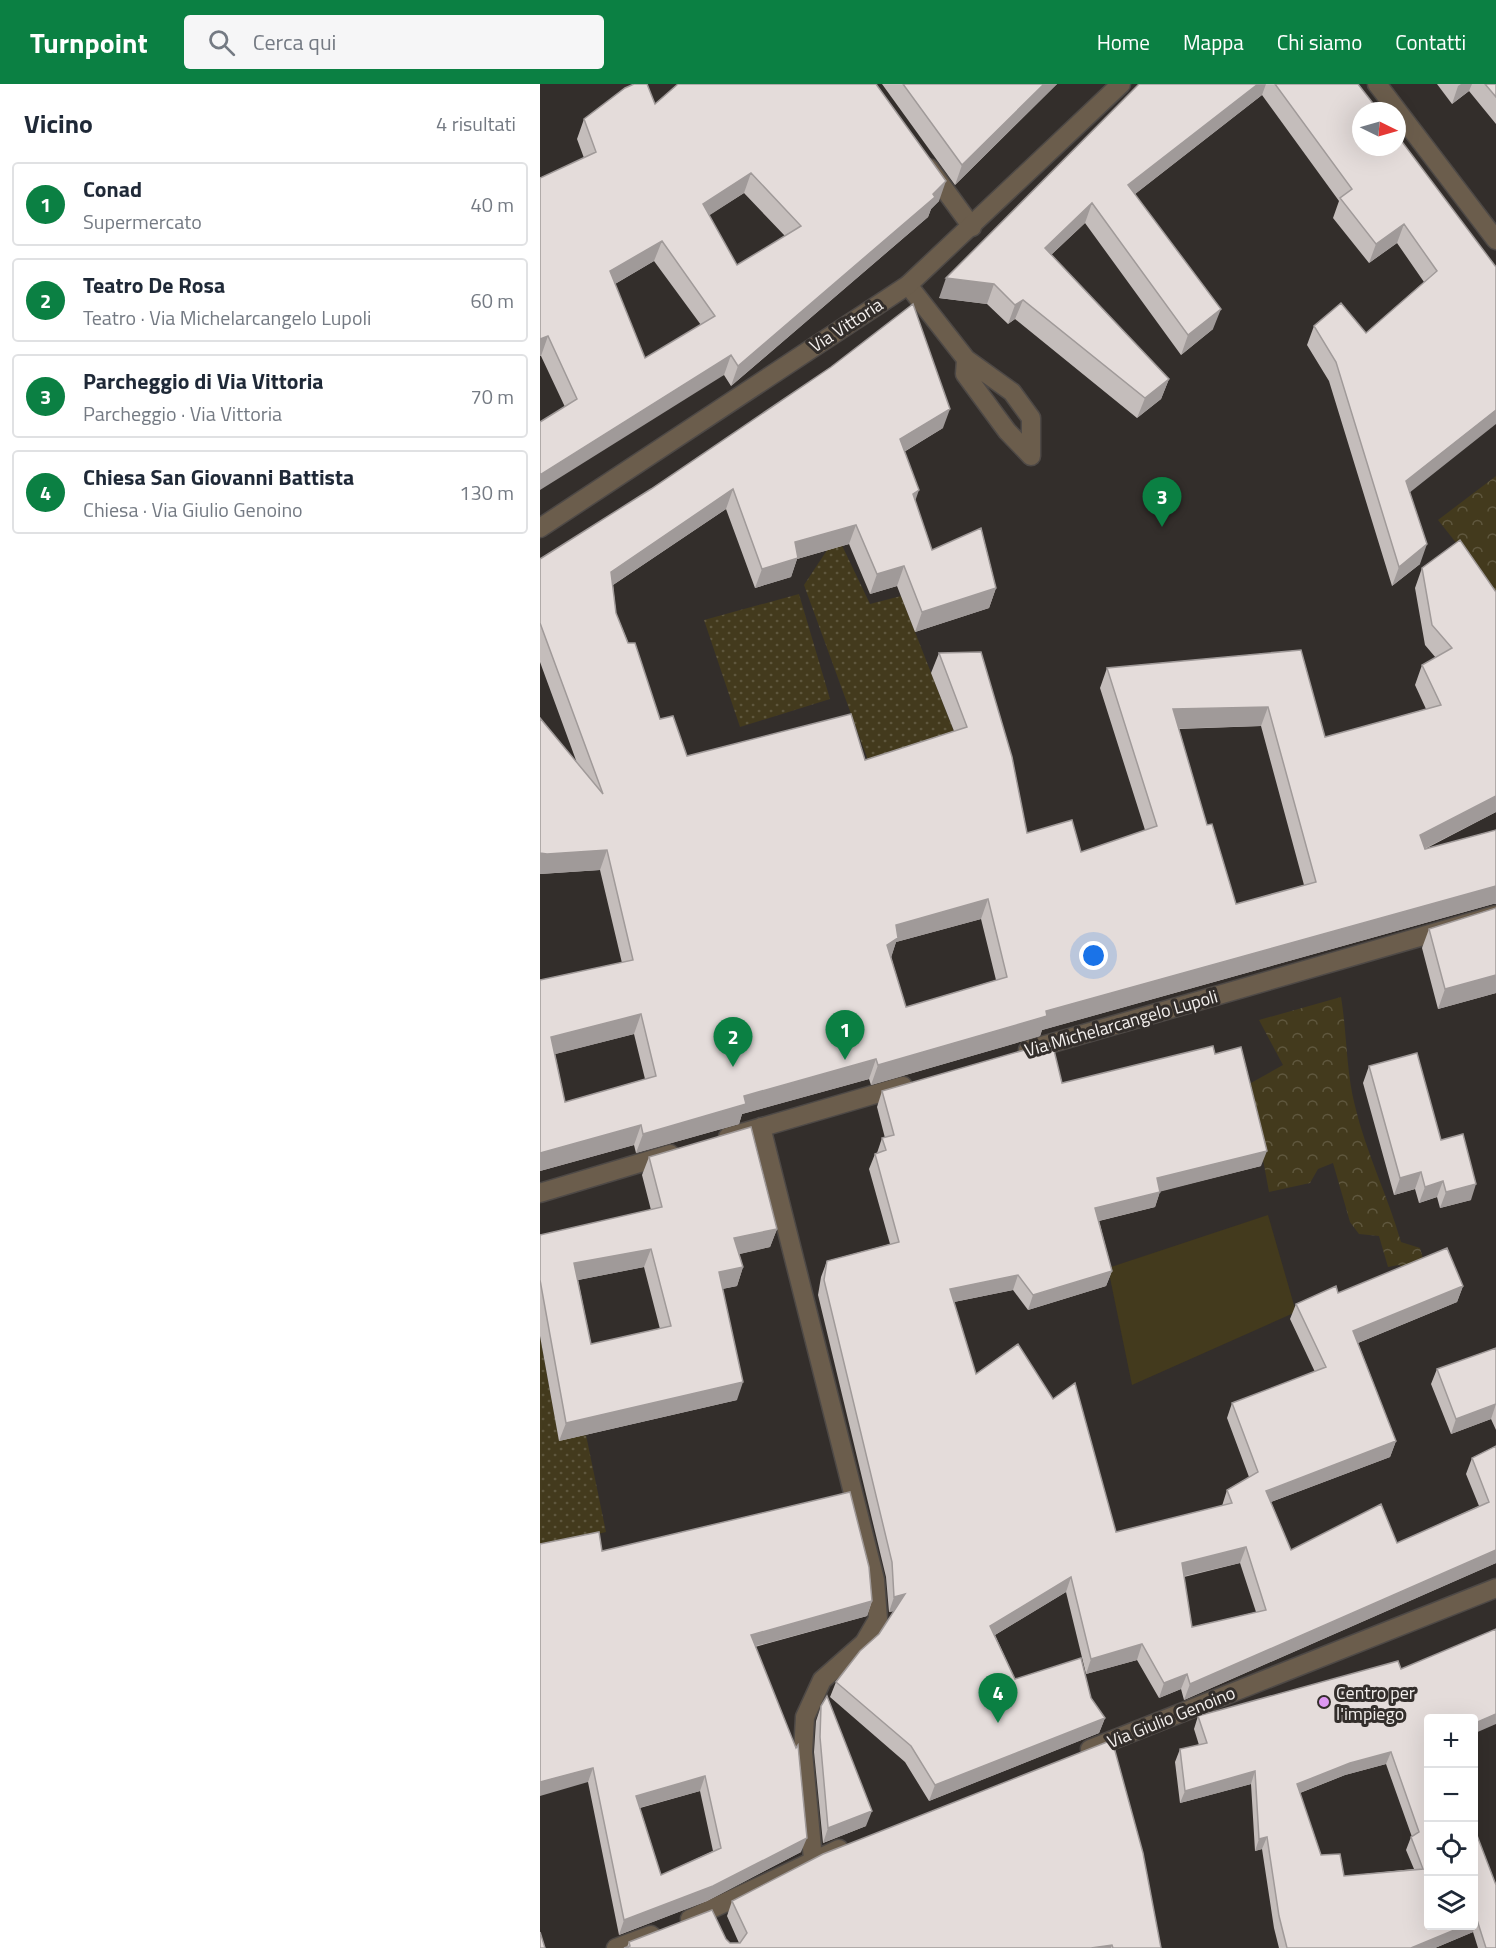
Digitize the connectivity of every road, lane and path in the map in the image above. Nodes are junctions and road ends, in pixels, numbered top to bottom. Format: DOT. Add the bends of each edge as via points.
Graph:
graph roads {
  1 [pos="1121,84"];
  2 [pos="1377,84"];
  3 [pos="916,151"];
  4 [pos="972,227"];
  5 [pos="1496,240"];
  6 [pos="908,285"];
  7 [pos="966,359"];
  8 [pos="540,528"];
  9 [pos="1496,915"];
  10 [pos="1014,1054"];
  11 [pos="922,1081"];
  12 [pos="761,1127"];
  13 [pos="706,1143"];
  14 [pos="684,1150"];
  15 [pos="540,1193"];
  16 [pos="1496,1588"];
  17 [pos="1077,1754"];
  18 [pos="857,1842"];
  19 [pos="813,1859"];
  20 [pos="712,1911"];
  21 [pos="721,1929"];
  22 [pos="616,1948"];
  1 -- 4 [label="street, Via Vittoria"];
  2 -- 5 [label="street"];
  3 -- 4 [label="street"];
  4 -- 6 [label="street, Via Vittoria"];
  6 -- 7 [label="street"];
  6 -- 8 [label="street, Via Vittoria"];
  7 -- 7 [label="street" via="1012,392 1031,418 1031,456 1007,432 965,374"];
  9 -- 10 [label="street, Via Michelarcangelo Lupoli"];
  11 -- 12 [label="street"];
  12 -- 13 [label="street"];
  12 -- 19 [label="street" via="875,1580 878,1619 864,1642 822,1680 805,1717 803,1752"];
  14 -- 15 [label="street"];
  16 -- 17 [label="street, Via Giulio Genoino"];
  18 -- 19 [label="street"];
  19 -- 20 [label="street"];
  20 -- 21 [label="street"];
  20 -- 22 [label="street"];
}
